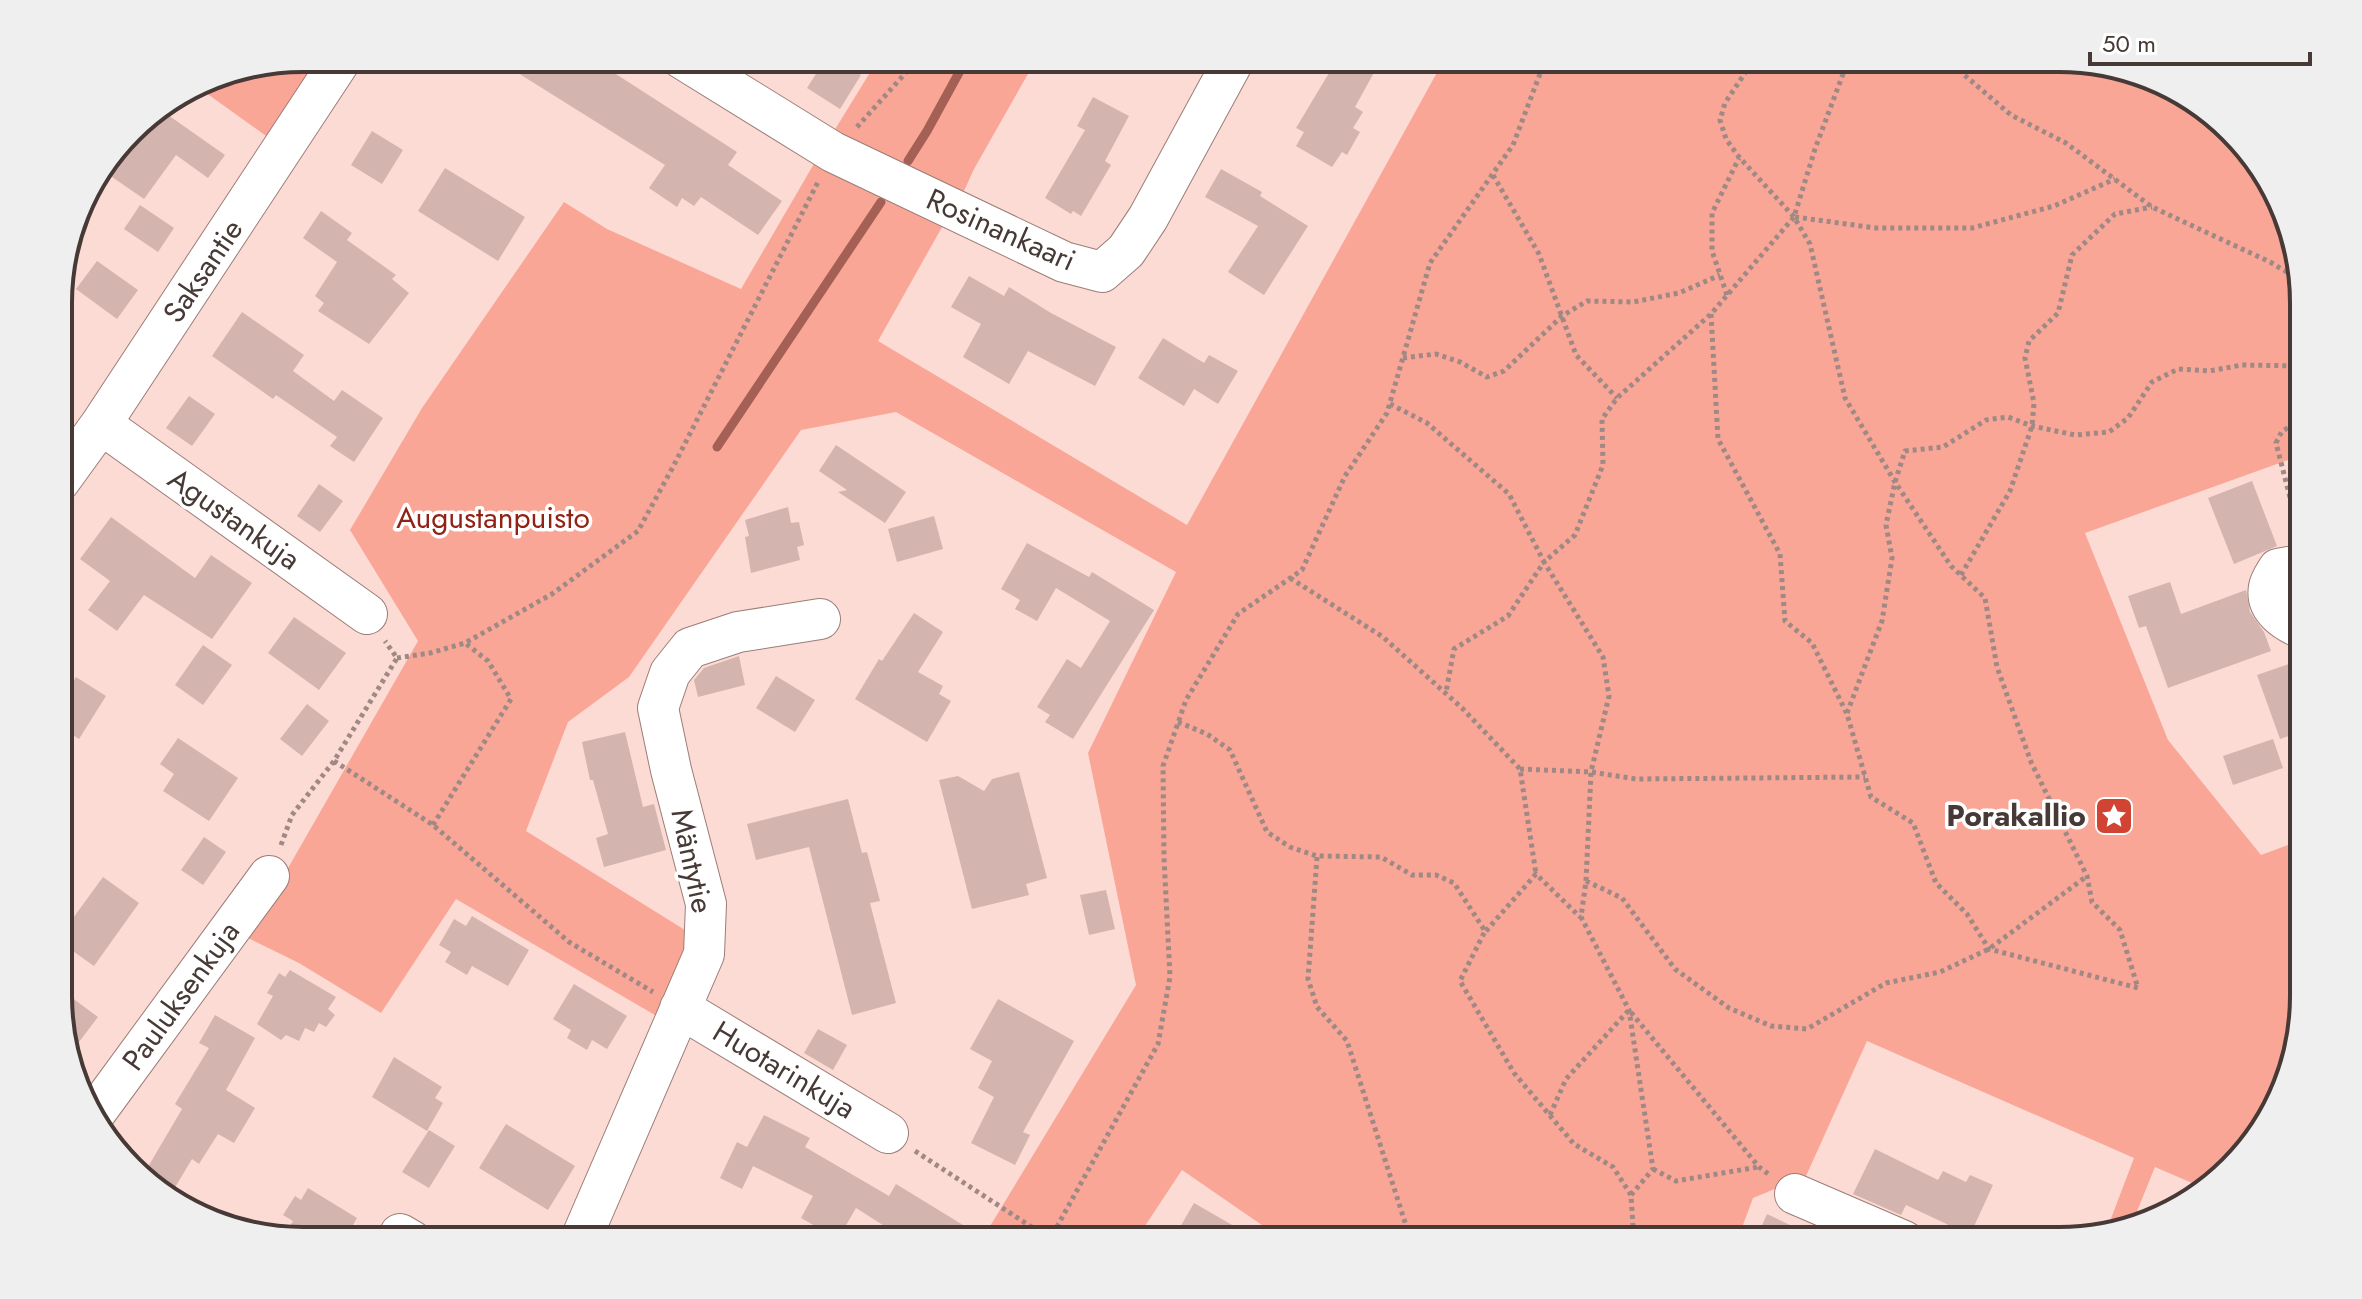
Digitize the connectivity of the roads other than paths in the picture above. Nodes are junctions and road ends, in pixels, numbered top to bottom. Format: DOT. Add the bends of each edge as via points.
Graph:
graph roads {
  1 [pos="333,72"];
  2 [pos="704,72"];
  3 [pos="1227,72"];
  4 [pos="101,424"];
  5 [pos="72,464"];
  6 [pos="2290,567"];
  7 [pos="367,614"];
  8 [pos="820,619"];
  9 [pos="2290,624"];
  10 [pos="269,876"];
  11 [pos="680,1008"];
  12 [pos="100,1106"];
  13 [pos="888,1133"];
  14 [pos="1795,1194"];
  15 [pos="586,1227"];
  16 [pos="1872,1227"];
  1 -- 4 [label="street, Saksantie"];
  2 -- 3 [label="street, Rosinankaari" via="833,152 1064,262 1102,272 1126,251 1148,218"];
  4 -- 5 [label="street, Saksantie"];
  4 -- 7 [label="street, Agustankuja"];
  6 -- 9 [label="street" via="2278,569 2269,589 2274,611"];
  8 -- 11 [label="street, Mäntytie" via="738,632 690,648 670,673 658,708 706,904 704,954"];
  10 -- 12 [label="street, Pauluksenkuja"];
  11 -- 13 [label="street, Huotarinkuja"];
  11 -- 15 [label="street, Mäntytie"];
  14 -- 16 [label="street"];
}
